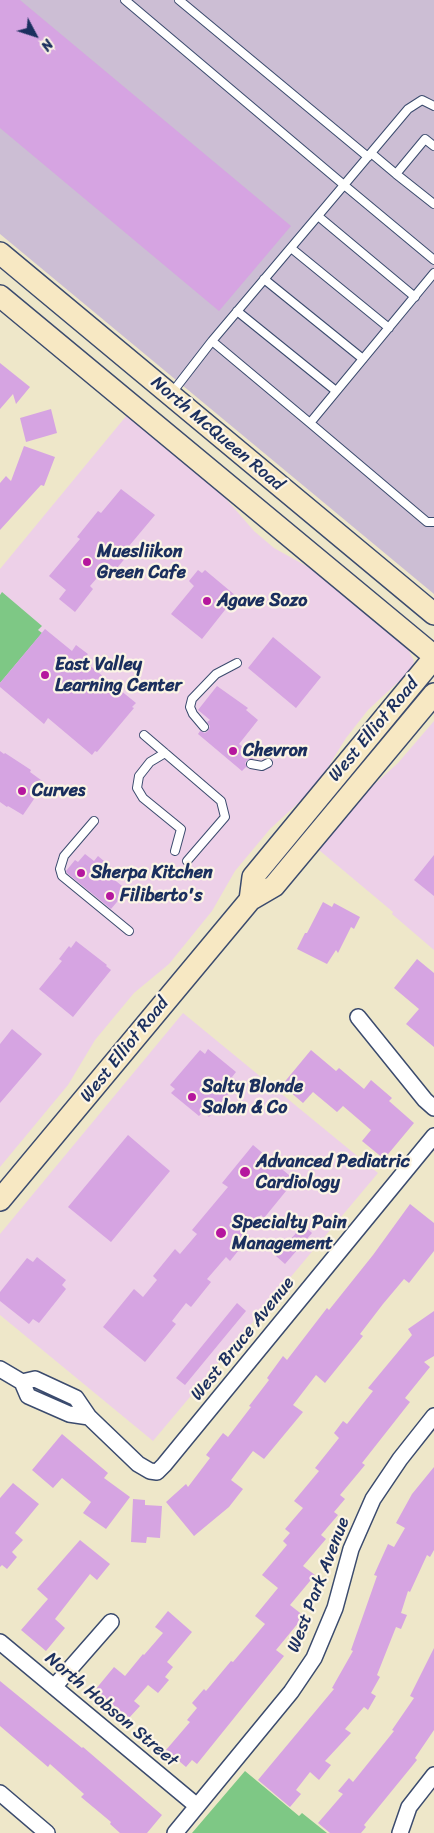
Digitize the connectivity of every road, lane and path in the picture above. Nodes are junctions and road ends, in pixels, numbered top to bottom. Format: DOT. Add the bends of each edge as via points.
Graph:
graph roads {
  1 [pos="126,0"];
  2 [pos="179,0"];
  3 [pos="434,106"];
  4 [pos="434,146"];
  5 [pos="370,155"];
  6 [pos="396,174"];
  7 [pos="344,185"];
  8 [pos="434,204"];
  9 [pos="318,216"];
  10 [pos="291,248"];
  11 [pos="0,253"];
  12 [pos="434,260"];
  13 [pos="434,273"];
  14 [pos="264,279"];
  15 [pos="0,296"];
  16 [pos="415,296"];
  17 [pos="236,311"];
  18 [pos="389,328"];
  19 [pos="212,341"];
  20 [pos="363,359"];
  21 [pos="336,392"];
  22 [pos="170,395"];
  23 [pos="310,423"];
  24 [pos="156,426"];
  25 [pos="434,522"];
  26 [pos="434,614"];
  27 [pos="434,657"];
  28 [pos="237,663"];
  29 [pos="434,694"];
  30 [pos="204,727"];
  31 [pos="144,736"];
  32 [pos="165,753"];
  33 [pos="268,763"];
  34 [pos="251,764"];
  35 [pos="94,821"];
  36 [pos="175,851"];
  37 [pos="187,861"];
  38 [pos="250,900"];
  39 [pos="129,931"];
  40 [pos="358,1017"];
  41 [pos="434,1108"];
  42 [pos="434,1136"];
  43 [pos="0,1200"];
  44 [pos="0,1369"];
  45 [pos="22,1382"];
  46 [pos="66,1393"];
  47 [pos="59,1410"];
  48 [pos="434,1416"];
  49 [pos="89,1417"];
  50 [pos="111,1622"];
  51 [pos="0,1642"];
  52 [pos="54,1687"];
  53 [pos="434,1775"];
  54 [pos="0,1794"];
  55 [pos="197,1806"];
  56 [pos="47,1833"];
  57 [pos="174,1833"];
  58 [pos="400,1833"];
  1 -- 7 [label="lane"];
  2 -- 5 [label="lane"];
  3 -- 5 [label="lane" via="422,100 408,109"];
  4 -- 6 [label="lane" via="425,139"];
  5 -- 6 [label="lane"];
  5 -- 7 [label="lane"];
  6 -- 8 [label="lane"];
  7 -- 9 [label="lane"];
  7 -- 12 [label="lane"];
  9 -- 10 [label="lane"];
  9 -- 16 [label="lane"];
  10 -- 14 [label="lane"];
  10 -- 18 [label="lane"];
  11 -- 22 [label="main road, North McQueen Road"];
  13 -- 16 [label="lane"];
  14 -- 17 [label="lane"];
  14 -- 20 [label="lane"];
  15 -- 24 [label="main road, North McQueen Road"];
  16 -- 18 [label="lane"];
  17 -- 19 [label="lane"];
  17 -- 21 [label="lane"];
  18 -- 20 [label="lane"];
  19 -- 22 [label="lane"];
  19 -- 23 [label="lane"];
  20 -- 21 [label="lane"];
  21 -- 23 [label="lane"];
  22 -- 24 [label="main road"];
  22 -- 26 [label="main road, North McQueen Road"];
  23 -- 25 [label="lane" via="427,522"];
  24 -- 27 [label="main road, North McQueen Road"];
  27 -- 38 [label="main road, West Elliot Road" via="253,877"];
  28 -- 30 [label="lane" via="216,674 192,700 190,707"];
  29 -- 38 [label="main road, West Elliot Road" via="274,886"];
  31 -- 32 [label="lane"];
  32 -- 36 [label="lane" via="150,762 139,776 137,788 143,798 181,829"];
  32 -- 37 [label="lane" via="221,801 225,817"];
  33 -- 34 [label="lane" via="262,766"];
  35 -- 39 [label="lane" via="60,862 62,876"];
  38 -- 43 [label="main road, West Elliot Road"];
  40 -- 41 [label="street" via="424,1100"];
  42 -- 49 [label="street, West Bruce Avenue" via="157,1472 138,1464"];
  44 -- 45 [label="street"];
  45 -- 46 [label="street" via="35,1378"];
  45 -- 47 [label="street" via="28,1396"];
  46 -- 47 [label="street"];
  46 -- 49 [label="street" via="76,1398"];
  47 -- 49 [label="street"];
  48 -- 55 [label="street, West Park Avenue" via="373,1498 351,1549 335,1608 314,1658 291,1692"];
  50 -- 52 [label="street"];
  51 -- 52 [label="street, North Hobson Street"];
  52 -- 55 [label="street, North Hobson Street"];
  53 -- 58 [label="street" via="409,1807"];
  54 -- 56 [label="street"];
  55 -- 57 [label="street, West Park Avenue"];
}
